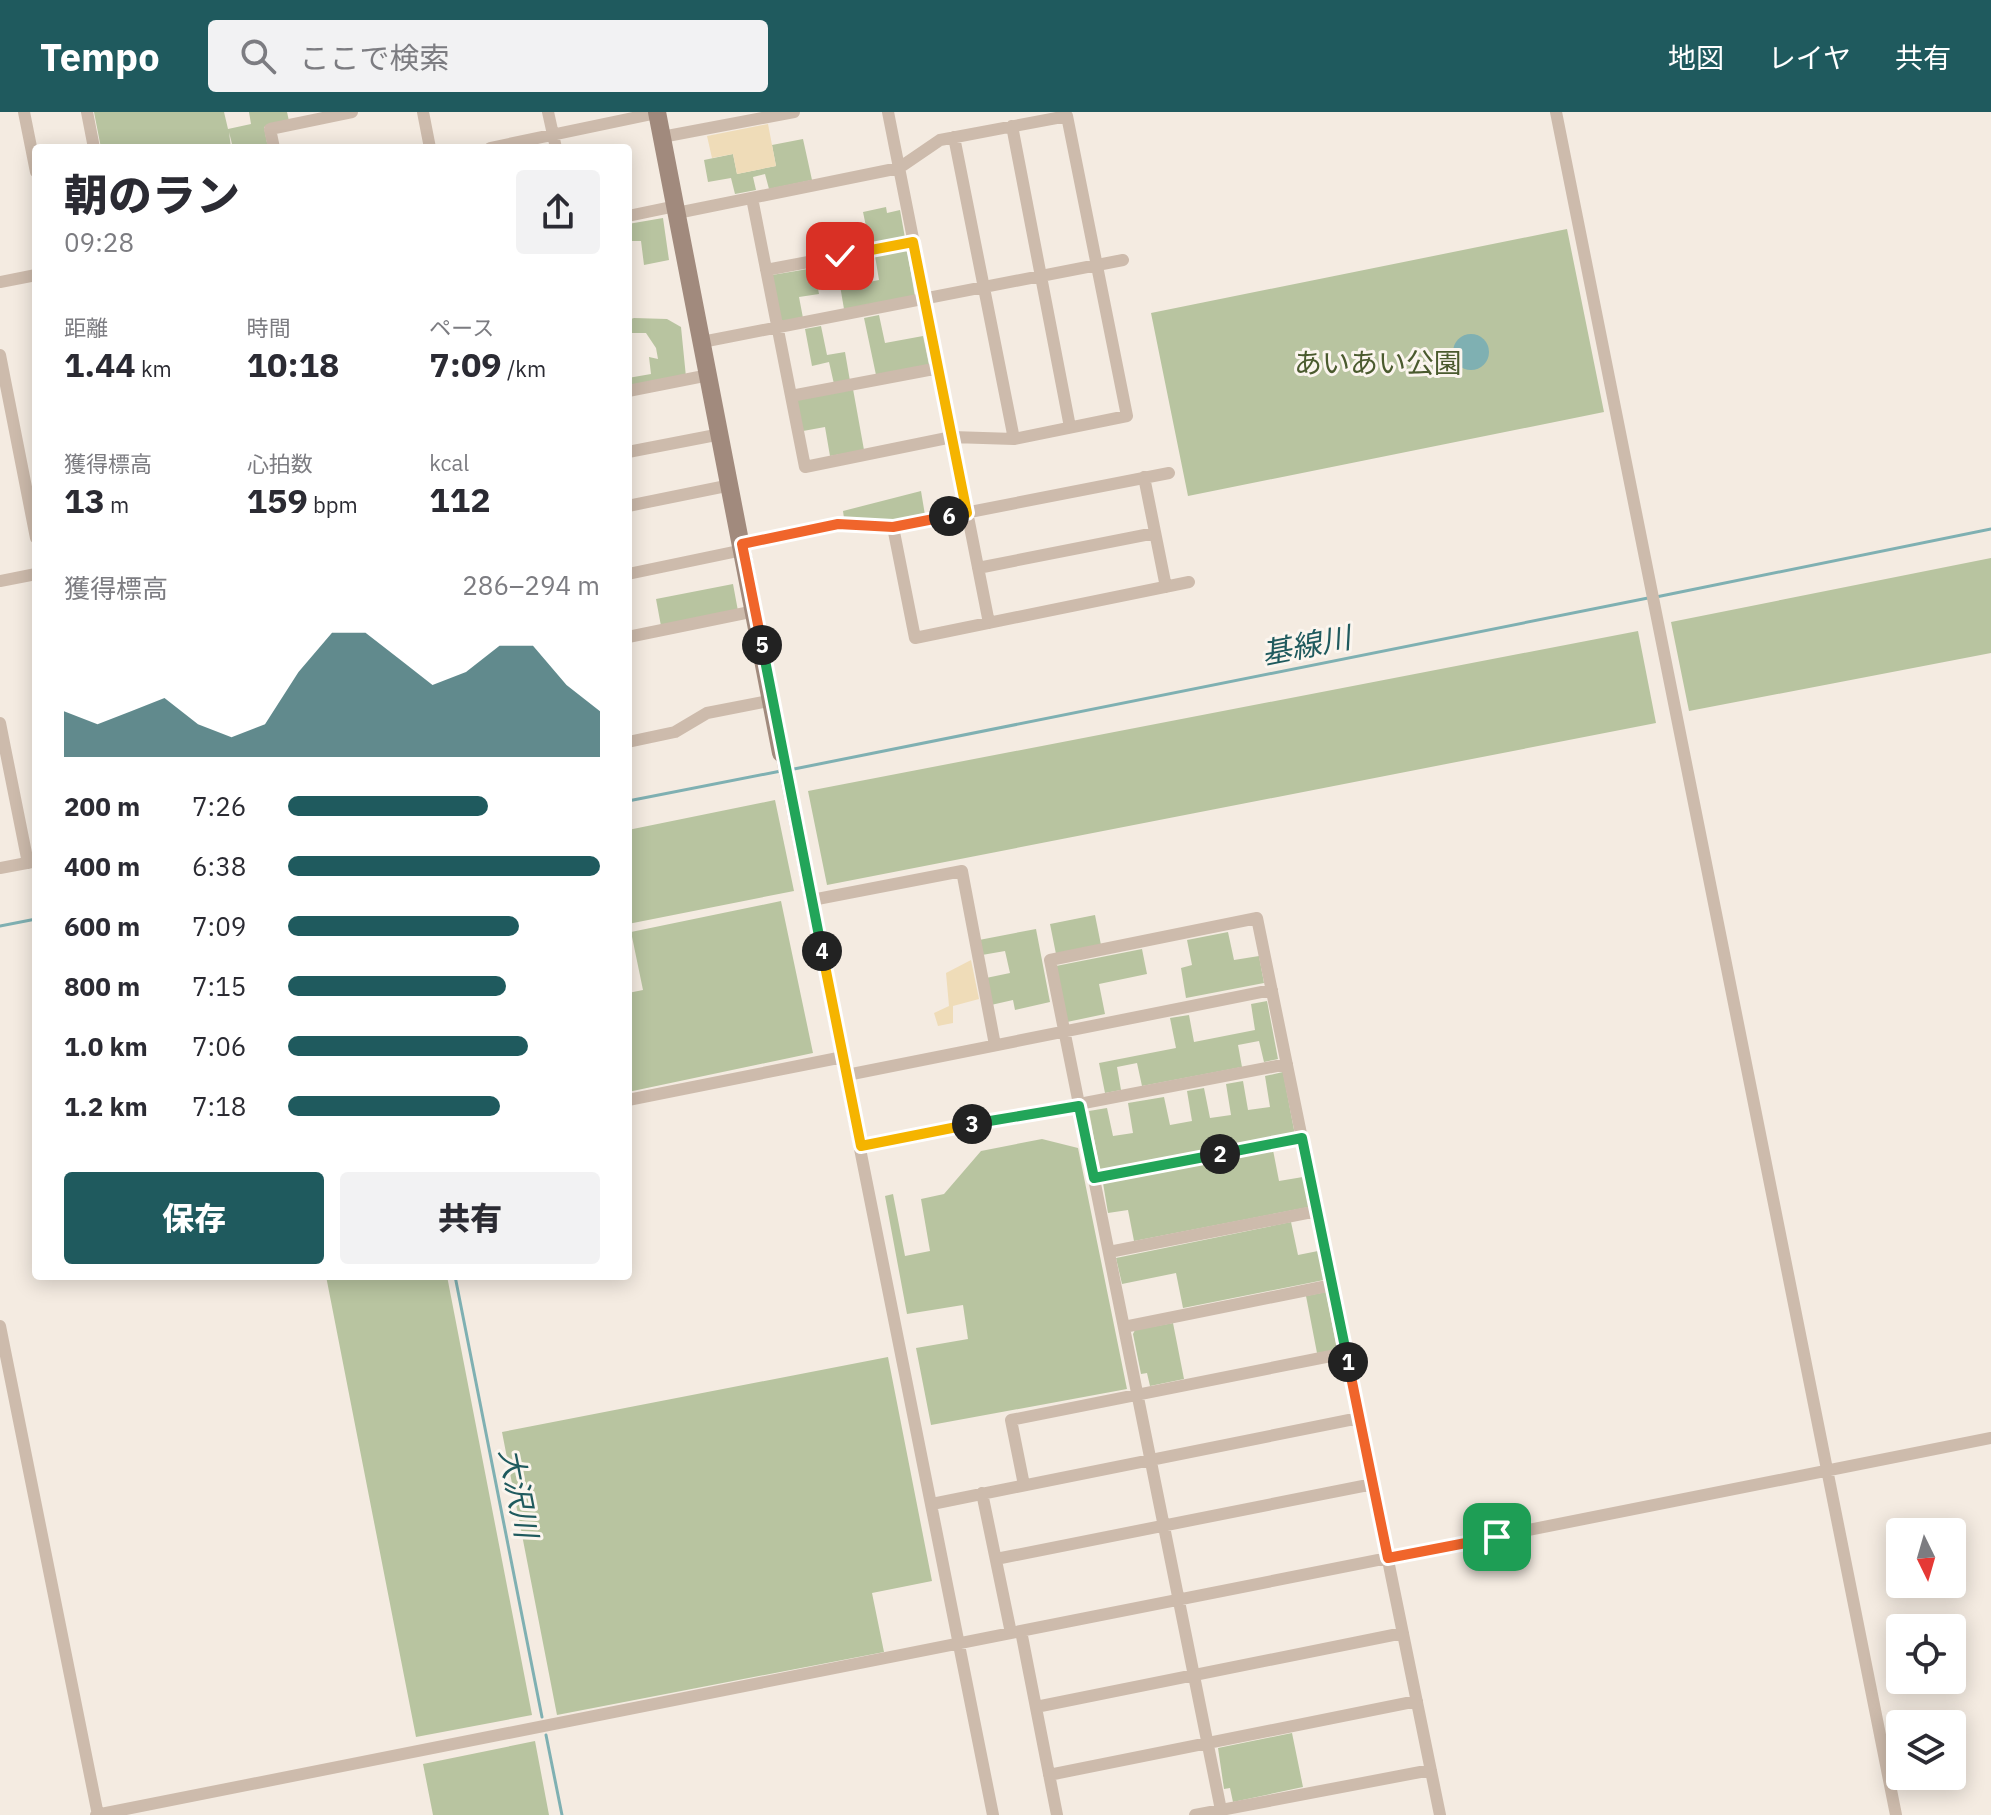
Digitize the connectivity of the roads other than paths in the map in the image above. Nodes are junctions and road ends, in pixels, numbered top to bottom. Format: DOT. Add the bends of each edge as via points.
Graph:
graph roads {
  1 [pos="24,112"];
  2 [pos="87,112"];
  3 [pos="352,112"];
  4 [pos="423,112"];
  5 [pos="548,112"];
  6 [pos="657,112"];
  7 [pos="794,112"];
  8 [pos="888,112"];
  9 [pos="1556,112"];
  10 [pos="1012,126"];
  11 [pos="662,137"];
  12 [pos="954,137"];
  13 [pos="554,142"];
  14 [pos="93,144"];
  15 [pos="273,144"];
  16 [pos="429,144"];
  17 [pos="533,144"];
  18 [pos="32,152"];
  19 [pos="899,168"];
  20 [pos="752,198"];
  21 [pos="676,209"];
  22 [pos="632,215"];
  23 [pos="913,242"];
  24 [pos="1123,260"];
  25 [pos="1097,265"];
  26 [pos="766,270"];
  27 [pos="32,276"];
  28 [pos="1041,276"];
  29 [pos="0,282"];
  30 [pos="984,287"];
  31 [pos="925,299"];
  32 [pos="778,328"];
  33 [pos="702,342"];
  34 [pos="0,355"];
  35 [pos="939,368"];
  36 [pos="709,375"];
  37 [pos="632,390"];
  38 [pos="791,396"];
  39 [pos="1070,427"];
  40 [pos="721,434"];
  41 [pos="952,437"];
  42 [pos="1014,439"];
  43 [pos="632,451"];
  44 [pos="1169,473"];
  45 [pos="1144,477"];
  46 [pos="731,485"];
  47 [pos="632,505"];
  48 [pos="967,513"];
  49 [pos="32,518"];
  50 [pos="893,527"];
  51 [pos="1155,533"];
  52 [pos="743,547"];
  53 [pos="978,568"];
  54 [pos="632,573"];
  55 [pos="32,575"];
  56 [pos="0,581"];
  57 [pos="1189,582"];
  58 [pos="1166,587"];
  59 [pos="755,611"];
  60 [pos="989,623"];
  61 [pos="632,636"];
  62 [pos="773,700"];
  63 [pos="0,723"];
  64 [pos="632,741"];
  65 [pos="781,753"];
  66 [pos="32,862"];
  67 [pos="0,868"];
  68 [pos="812,900"];
  69 [pos="1272,990"];
  70 [pos="1064,1031"];
  71 [pos="995,1045"];
  72 [pos="843,1057"];
  73 [pos="1287,1064"];
  74 [pos="847,1075"];
  75 [pos="632,1099"];
  76 [pos="1079,1106"];
  77 [pos="1302,1138"];
  78 [pos="861,1146"];
  79 [pos="1094,1178"];
  80 [pos="1317,1211"];
  81 [pos="1109,1252"];
  82 [pos="1332,1285"];
  83 [pos="0,1326"];
  84 [pos="1124,1327"];
  85 [pos="1346,1353"];
  86 [pos="1138,1396"];
  87 [pos="1359,1418"];
  88 [pos="1991,1438"];
  89 [pos="1151,1460"];
  90 [pos="1826,1471"];
  91 [pos="1373,1484"];
  92 [pos="1024,1485"];
  93 [pos="982,1493"];
  94 [pos="932,1504"];
  95 [pos="1164,1526"];
  96 [pos="1388,1558"];
  97 [pos="996,1559"];
  98 [pos="1179,1600"];
  99 [pos="1016,1632"];
  100 [pos="1403,1633"];
  101 [pos="959,1644"];
  102 [pos="1194,1676"];
  103 [pos="1417,1701"];
  104 [pos="1036,1707"];
  105 [pos="1208,1743"];
  106 [pos="1431,1770"];
  107 [pos="1049,1775"];
  108 [pos="1222,1812"];
  109 [pos="97,1815"];
  110 [pos="993,1815"];
  111 [pos="1057,1815"];
  112 [pos="1195,1815"];
  113 [pos="1440,1815"];
  114 [pos="1896,1815"];
  1 -- 18 [label="street"];
  2 -- 14 [label="street"];
  3 -- 15 [label="street" via="270,129"];
  4 -- 16 [label="street"];
  5 -- 13 [label="street"];
  6 -- 11 [label="street"];
  6 -- 13 [label="street"];
  7 -- 11 [label="street"];
  8 -- 19 [label="street"];
  9 -- 90 [label="street"];
  10 -- 12 [label="street"];
  10 -- 25 [label="street" via="1067,116"];
  10 -- 28 [label="street"];
  11 -- 21 [label="street"];
  12 -- 19 [label="street" via="940,140"];
  12 -- 30 [label="street"];
  13 -- 17 [label="street"];
  19 -- 20 [label="street"];
  19 -- 23 [label="street"];
  20 -- 21 [label="street"];
  20 -- 26 [label="street"];
  21 -- 22 [label="street"];
  21 -- 33 [label="street"];
  23 -- 26 [label="street"];
  23 -- 31 [label="street"];
  24 -- 25 [label="street"];
  25 -- 28 [label="street"];
  25 -- 39 [label="street" via="1127,416"];
  26 -- 32 [label="street"];
  27 -- 29 [label="street"];
  28 -- 30 [label="street"];
  28 -- 39 [label="street"];
  30 -- 31 [label="street"];
  30 -- 42 [label="street"];
  31 -- 32 [label="street"];
  31 -- 35 [label="street"];
  32 -- 33 [label="street"];
  32 -- 38 [label="street"];
  33 -- 36 [label="street"];
  34 -- 49 [label="street"];
  35 -- 38 [label="street"];
  35 -- 41 [label="street"];
  36 -- 37 [label="street"];
  36 -- 40 [label="street"];
  38 -- 41 [label="street" via="805,467"];
  39 -- 42 [label="street"];
  40 -- 43 [label="street"];
  40 -- 46 [label="street"];
  41 -- 42 [label="street"];
  41 -- 48 [label="street"];
  44 -- 45 [label="street"];
  45 -- 48 [label="street"];
  45 -- 51 [label="street"];
  46 -- 47 [label="street"];
  46 -- 52 [label="street"];
  48 -- 50 [label="street"];
  48 -- 53 [label="street"];
  50 -- 52 [label="street" via="838,524"];
  50 -- 60 [label="street" via="915,638"];
  51 -- 53 [label="street"];
  51 -- 58 [label="street"];
  52 -- 54 [label="street"];
  52 -- 59 [label="street"];
  53 -- 60 [label="street"];
  55 -- 56 [label="street"];
  57 -- 58 [label="street"];
  58 -- 60 [label="street"];
  59 -- 61 [label="street"];
  59 -- 62 [label="street"];
  62 -- 64 [label="street" via="707,713 675,732"];
  62 -- 65 [label="street"];
  63 -- 66 [label="street"];
  65 -- 68 [label="street"];
  66 -- 67 [label="street"];
  68 -- 71 [label="street" via="962,871"];
  68 -- 72 [label="street"];
  69 -- 70 [label="street"];
  69 -- 70 [label="street" via="1257,918 1050,960"];
  69 -- 73 [label="street"];
  70 -- 71 [label="street"];
  70 -- 76 [label="street"];
  71 -- 74 [label="street"];
  72 -- 74 [label="street"];
  72 -- 75 [label="street"];
  73 -- 76 [label="street"];
  73 -- 77 [label="street"];
  74 -- 78 [label="street"];
  76 -- 78 [label="street"];
  76 -- 79 [label="street"];
  77 -- 79 [label="street"];
  77 -- 80 [label="street"];
  78 -- 94 [label="street"];
  79 -- 81 [label="street"];
  80 -- 81 [label="street"];
  80 -- 82 [label="street"];
  81 -- 84 [label="street"];
  82 -- 84 [label="street"];
  82 -- 85 [label="street"];
  83 -- 109 [label="street"];
  84 -- 86 [label="street"];
  85 -- 86 [label="street"];
  85 -- 87 [label="street"];
  86 -- 89 [label="street"];
  86 -- 92 [label="street" via="1011,1420"];
  87 -- 89 [label="street"];
  87 -- 91 [label="street"];
  88 -- 90 [label="street"];
  89 -- 92 [label="street"];
  89 -- 95 [label="street"];
  90 -- 96 [label="street"];
  90 -- 114 [label="street"];
  91 -- 95 [label="street"];
  91 -- 96 [label="street"];
  92 -- 93 [label="street"];
  93 -- 94 [label="street"];
  93 -- 97 [label="street"];
  94 -- 101 [label="street"];
  95 -- 97 [label="street"];
  95 -- 98 [label="street"];
  96 -- 98 [label="street"];
  96 -- 100 [label="street"];
  97 -- 99 [label="street"];
  98 -- 99 [label="street"];
  98 -- 102 [label="street"];
  99 -- 101 [label="street"];
  99 -- 104 [label="street"];
  100 -- 102 [label="street"];
  100 -- 103 [label="street"];
  101 -- 109 [label="street"];
  101 -- 110 [label="street"];
  102 -- 104 [label="street"];
  102 -- 105 [label="street"];
  103 -- 105 [label="street"];
  103 -- 106 [label="street"];
  104 -- 107 [label="street"];
  105 -- 107 [label="street"];
  105 -- 108 [label="street"];
  106 -- 108 [label="street"];
  106 -- 113 [label="street"];
  107 -- 111 [label="street"];
  108 -- 112 [label="street"];
}
